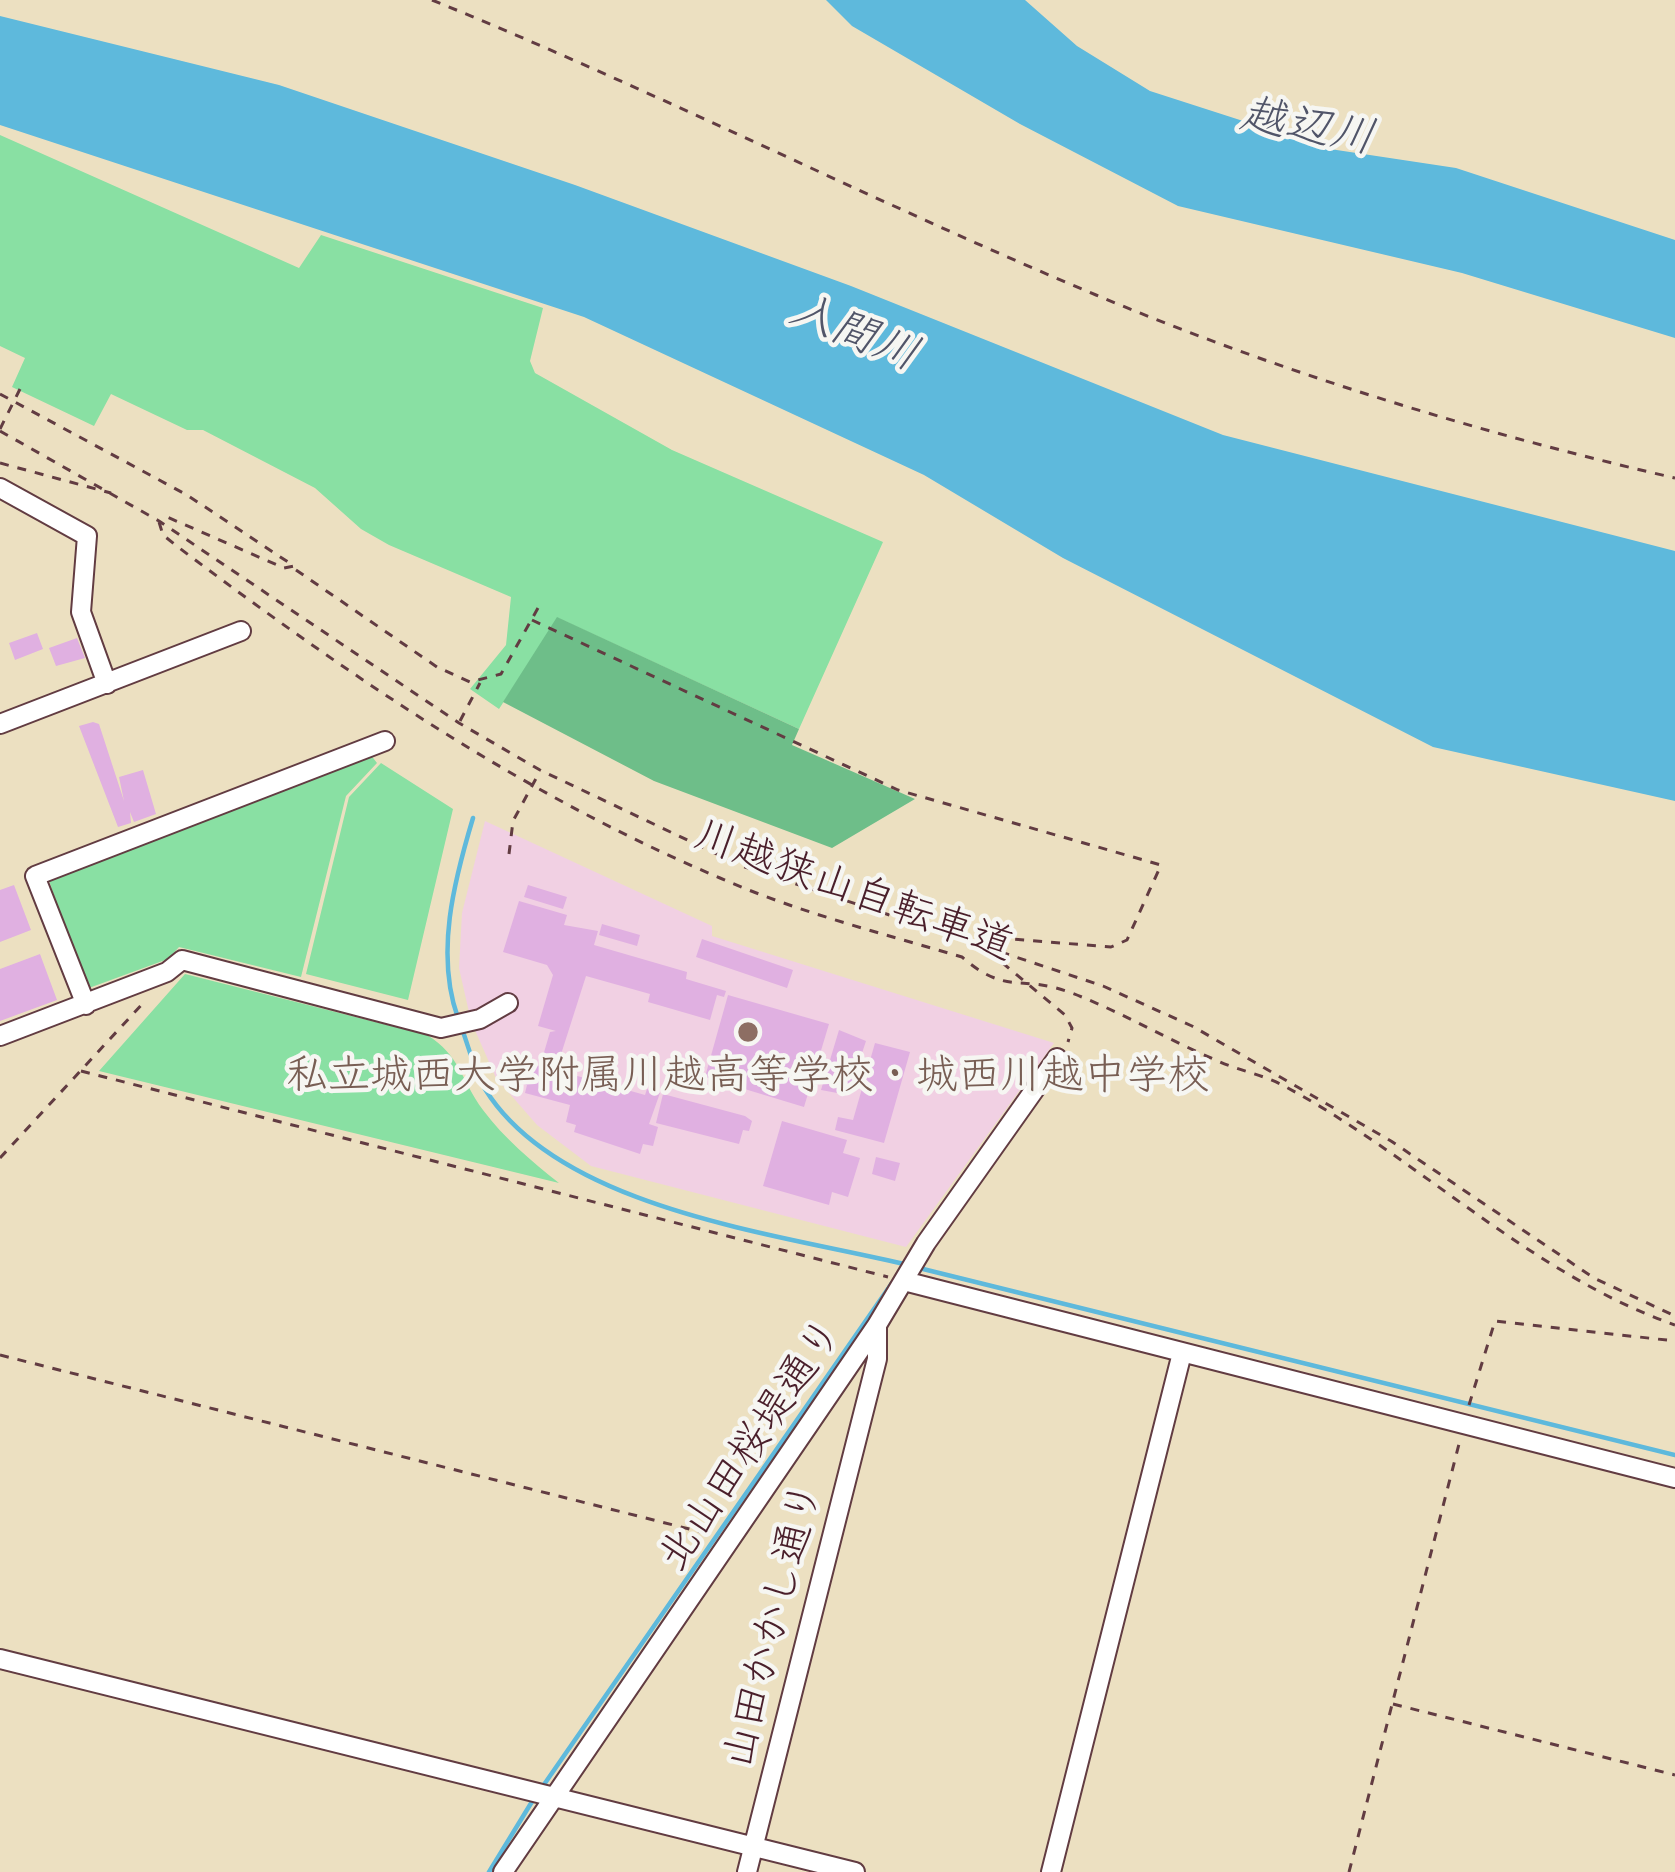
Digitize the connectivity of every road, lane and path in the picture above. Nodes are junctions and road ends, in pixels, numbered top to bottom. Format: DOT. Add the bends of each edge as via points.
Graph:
graph roads {
  1 [pos="432,0"];
  2 [pos="20,389"];
  3 [pos="0,394"];
  4 [pos="14,401"];
  5 [pos="0,430"];
  6 [pos="0,463"];
  7 [pos="1675,478"];
  8 [pos="0,488"];
  9 [pos="113,493"];
  10 [pos="159,521"];
  11 [pos="293,569"];
  12 [pos="538,608"];
  13 [pos="532,620"];
  14 [pos="241,632"];
  15 [pos="480,683"];
  16 [pos="107,684"];
  17 [pos="459,723"];
  18 [pos="0,724"];
  19 [pos="385,741"];
  20 [pos="540,770"];
  21 [pos="531,788"];
  22 [pos="509,854"];
  23 [pos="981,945"];
  24 [pos="167,972"];
  25 [pos="1022,982"];
  26 [pos="508,1003"];
  27 [pos="86,1005"];
  28 [pos="0,1036"];
  29 [pos="1058,1058"];
  30 [pos="82,1071"];
  31 [pos="0,1158"];
  32 [pos="904,1281"];
  33 [pos="1675,1316"];
  34 [pos="1675,1324"];
  35 [pos="877,1325"];
  36 [pos="1675,1341"];
  37 [pos="1182,1353"];
  38 [pos="0,1355"];
  39 [pos="1465,1421"];
  40 [pos="1675,1478"];
  41 [pos="725,1546"];
  42 [pos="0,1659"];
  43 [pos="1393,1704"];
  44 [pos="1675,1775"];
  45 [pos="556,1796"];
  46 [pos="754,1846"];
  47 [pos="503,1872"];
  48 [pos="747,1872"];
  49 [pos="855,1872"];
  50 [pos="1051,1872"];
  51 [pos="1349,1872"];
  1 -- 7 [label="path" via="1187,330 1398,402"];
  2 -- 4 [label="path"];
  3 -- 4 [label="path"];
  4 -- 5 [label="path"];
  4 -- 11 [label="path" via="187,495"];
  5 -- 9 [label="path"];
  6 -- 9 [label="path"];
  8 -- 16 [label="street" via="87,536 81,612"];
  9 -- 10 [label="path"];
  10 -- 11 [label="path" via="166,517"];
  10 -- 17 [label="path"];
  10 -- 21 [label="path, 川越狭山自転車道" via="164,535 298,637"];
  11 -- 15 [label="path" via="437,667"];
  12 -- 13 [label="path"];
  13 -- 15 [label="path" via="501,674"];
  13 -- 23 [label="path" via="898,790 1161,865 1126,940 1111,947 999,938"];
  14 -- 16 [label="street"];
  15 -- 17 [label="path"];
  16 -- 18 [label="street"];
  17 -- 20 [label="path"];
  19 -- 27 [label="street" via="35,875"];
  20 -- 21 [label="path"];
  20 -- 23 [label="path" via="742,866"];
  21 -- 22 [label="path" via="513,821"];
  21 -- 25 [label="path, 川越狭山自転車道" via="722,880 962,957 984,978"];
  23 -- 25 [label="path"];
  23 -- 33 [label="path" via="1103,986 1258,1059 1594,1278"];
  24 -- 26 [label="street" via="182,960 453,1027"];
  24 -- 27 [label="street"];
  24 -- 30 [label="path"];
  25 -- 29 [label="path" via="1070,1022"];
  25 -- 34 [label="path, 川越狭山自転車道" via="1095,1002 1282,1084 1526,1244"];
  27 -- 28 [label="street"];
  29 -- 32 [label="street, 北山田桜堤通り"];
  30 -- 31 [label="path"];
  30 -- 32 [label="path"];
  32 -- 35 [label="street, 北山田桜堤通り"];
  32 -- 37 [label="street"];
  35 -- 41 [label="street, 北山田桜堤通り"];
  35 -- 46 [label="street, 山田かかし通り" via="877,1359"];
  36 -- 39 [label="path" via="1495,1321"];
  37 -- 39 [label="street"];
  37 -- 50 [label="street"];
  38 -- 41 [label="path" via="709,1534"];
  39 -- 40 [label="street"];
  39 -- 43 [label="path"];
  41 -- 45 [label="street, 北山田桜堤通り"];
  42 -- 45 [label="street"];
  43 -- 44 [label="path"];
  43 -- 51 [label="path"];
  45 -- 46 [label="street"];
  45 -- 47 [label="street, 北山田桜堤通り"];
  46 -- 48 [label="street, 山田かかし通り"];
  46 -- 49 [label="street"];
}
